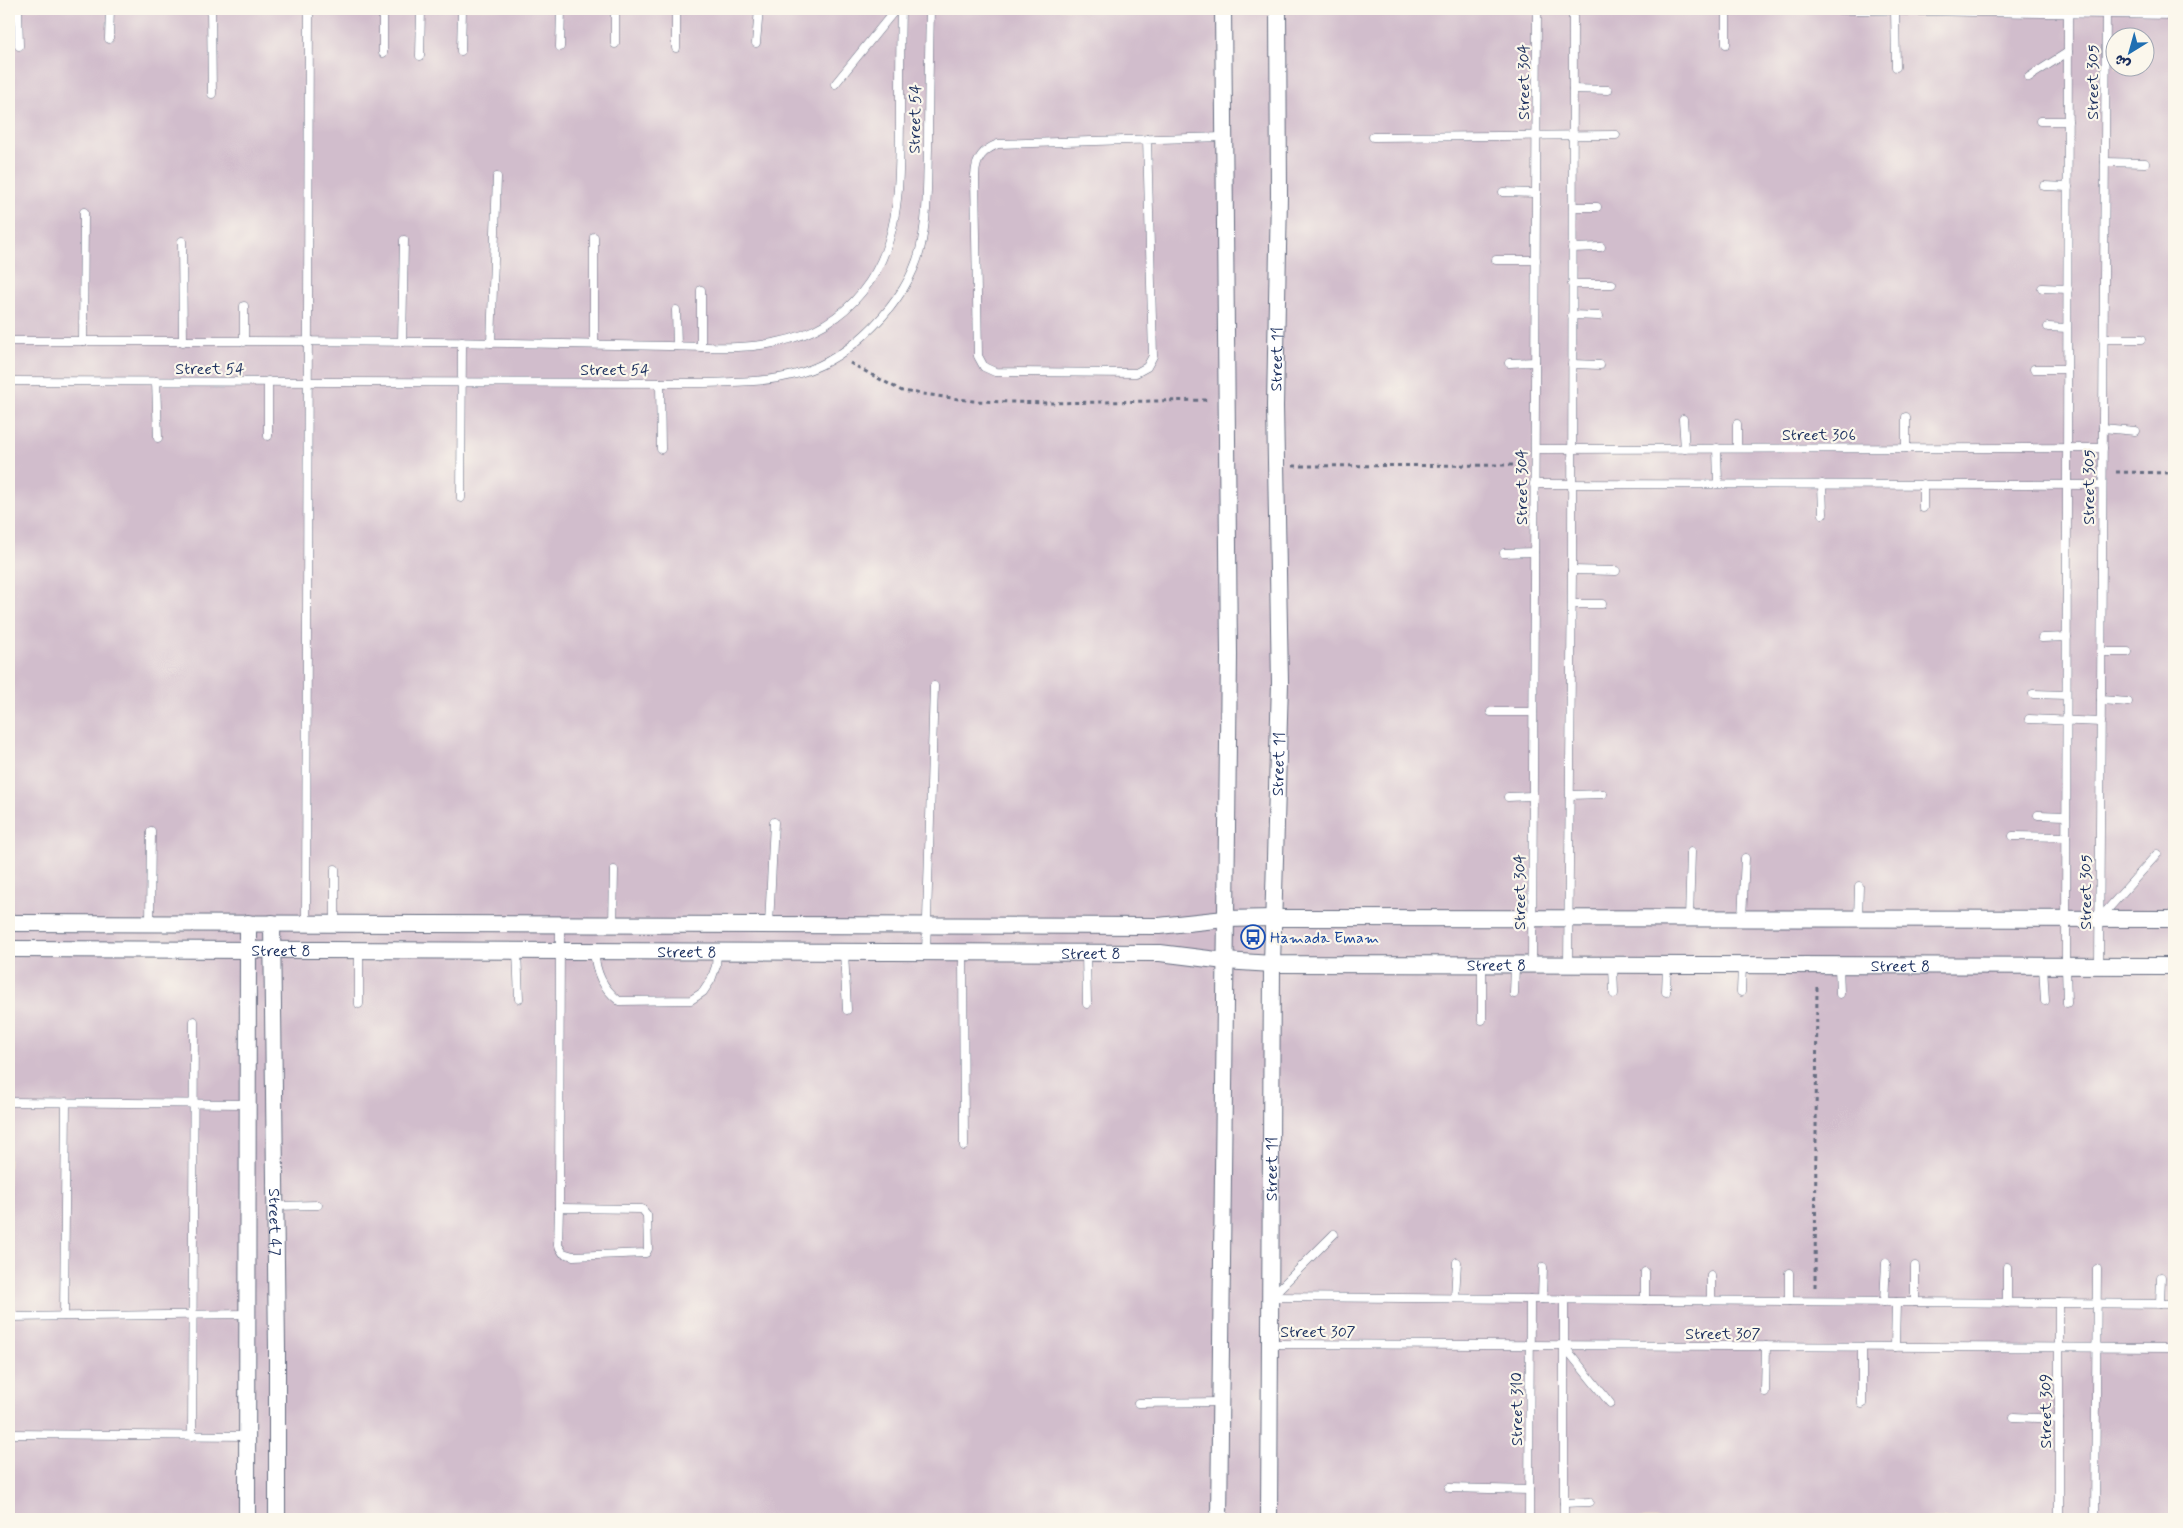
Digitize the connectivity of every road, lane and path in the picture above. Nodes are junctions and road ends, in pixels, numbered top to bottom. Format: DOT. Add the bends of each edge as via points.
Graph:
graph roads {
  1 [pos="18,9"];
  2 [pos="110,9"];
  3 [pos="211,9"];
  4 [pos="309,9"];
  5 [pos="383,9"];
  6 [pos="421,9"];
  7 [pos="462,9"];
  8 [pos="560,9"];
  9 [pos="615,9"];
  10 [pos="676,9"];
  11 [pos="759,9"];
  12 [pos="896,9"];
  13 [pos="901,9"];
  14 [pos="930,9"];
  15 [pos="1223,9"];
  16 [pos="1278,9"];
  17 [pos="1537,9"];
  18 [pos="1573,9"];
  19 [pos="1726,9"];
  20 [pos="1794,9"];
  21 [pos="1859,9"];
  22 [pos="1895,10"];
  23 [pos="2068,11"];
  24 [pos="2106,11"];
  25 [pos="2174,15"];
  26 [pos="109,39"];
  27 [pos="756,43"];
  28 [pos="615,44"];
  29 [pos="1726,44"];
  30 [pos="19,46"];
  31 [pos="560,47"];
  32 [pos="676,48"];
  33 [pos="461,51"];
  34 [pos="2068,52"];
  35 [pos="383,53"];
  36 [pos="420,56"];
  37 [pos="1896,67"];
  38 [pos="2028,77"];
  39 [pos="835,84"];
  40 [pos="1573,89"];
  41 [pos="1608,90"];
  42 [pos="212,94"];
  43 [pos="2040,120"];
  44 [pos="2068,121"];
  45 [pos="1616,135"];
  46 [pos="1223,137"];
  47 [pos="1372,137"];
  48 [pos="1536,137"];
  49 [pos="1573,137"];
  50 [pos="1147,139"];
  51 [pos="2105,162"];
  52 [pos="2145,163"];
  53 [pos="497,177"];
  54 [pos="2044,186"];
  55 [pos="2068,187"];
  56 [pos="1503,192"];
  57 [pos="1536,193"];
  58 [pos="1573,206"];
  59 [pos="1597,207"];
  60 [pos="84,212"];
  61 [pos="594,237"];
  62 [pos="404,240"];
  63 [pos="182,241"];
  64 [pos="1601,247"];
  65 [pos="1572,248"];
  66 [pos="1496,260"];
  67 [pos="1536,260"];
  68 [pos="1572,284"];
  69 [pos="1612,284"];
  70 [pos="2042,288"];
  71 [pos="2068,289"];
  72 [pos="701,290"];
  73 [pos="244,306"];
  74 [pos="676,310"];
  75 [pos="1572,315"];
  76 [pos="1599,316"];
  77 [pos="2048,327"];
  78 [pos="2067,328"];
  79 [pos="2103,339"];
  80 [pos="2142,339"];
  81 [pos="9,341"];
  82 [pos="83,341"];
  83 [pos="183,342"];
  84 [pos="244,342"];
  85 [pos="308,342"];
  86 [pos="402,342"];
  87 [pos="462,342"];
  88 [pos="491,343"];
  89 [pos="594,344"];
  90 [pos="677,346"];
  91 [pos="701,347"];
  92 [pos="836,356"];
  93 [pos="1535,362"];
  94 [pos="1509,363"];
  95 [pos="1572,364"];
  96 [pos="1600,365"];
  97 [pos="2067,368"];
  98 [pos="2034,370"];
  99 [pos="9,381"];
  100 [pos="156,381"];
  101 [pos="268,382"];
  102 [pos="308,382"];
  103 [pos="462,382"];
  104 [pos="660,383"];
  105 [pos="1225,400"];
  106 [pos="1906,417"];
  107 [pos="1683,419"];
  108 [pos="1737,424"];
  109 [pos="2103,428"];
  110 [pos="2136,431"];
  111 [pos="268,436"];
  112 [pos="158,438"];
  113 [pos="1571,448"];
  114 [pos="1684,448"];
  115 [pos="1717,448"];
  116 [pos="1737,448"];
  117 [pos="1906,448"];
  118 [pos="2067,448"];
  119 [pos="2102,448"];
  120 [pos="661,449"];
  121 [pos="1535,449"];
  122 [pos="1534,465"];
  123 [pos="1277,466"];
  124 [pos="2102,472"];
  125 [pos="2174,474"];
  126 [pos="1534,484"];
  127 [pos="1571,484"];
  128 [pos="1718,484"];
  129 [pos="1822,484"];
  130 [pos="1923,484"];
  131 [pos="2067,484"];
  132 [pos="2102,485"];
  133 [pos="461,498"];
  134 [pos="1923,508"];
  135 [pos="1823,514"];
  136 [pos="1534,552"];
  137 [pos="1504,553"];
  138 [pos="1572,570"];
  139 [pos="1616,570"];
  140 [pos="1572,604"];
  141 [pos="1602,604"];
  142 [pos="2042,638"];
  143 [pos="2067,638"];
  144 [pos="2101,652"];
  145 [pos="2128,652"];
  146 [pos="934,686"];
  147 [pos="2033,694"];
  148 [pos="2066,694"];
  149 [pos="2101,700"];
  150 [pos="2128,702"];
  151 [pos="1491,712"];
  152 [pos="1533,712"];
  153 [pos="2029,719"];
  154 [pos="2066,720"];
  155 [pos="2101,722"];
  156 [pos="1603,794"];
  157 [pos="1570,795"];
  158 [pos="1533,796"];
  159 [pos="1508,797"];
  160 [pos="2038,815"];
  161 [pos="2066,816"];
  162 [pos="774,822"];
  163 [pos="151,831"];
  164 [pos="2013,836"];
  165 [pos="2066,837"];
  166 [pos="1690,852"];
  167 [pos="2157,854"];
  168 [pos="1745,858"];
  169 [pos="335,869"];
  170 [pos="614,870"];
  171 [pos="1859,886"];
  172 [pos="1273,918"];
  173 [pos="1532,918"];
  174 [pos="1569,918"];
  175 [pos="1689,918"];
  176 [pos="1742,918"];
  177 [pos="1225,919"];
  178 [pos="1858,919"];
  179 [pos="2066,919"];
  180 [pos="2099,919"];
  181 [pos="2174,919"];
  182 [pos="9,923"];
  183 [pos="150,923"];
  184 [pos="248,924"];
  185 [pos="272,924"];
  186 [pos="306,924"];
  187 [pos="335,924"];
  188 [pos="560,924"];
  189 [pos="614,925"];
  190 [pos="768,925"];
  191 [pos="927,926"];
  192 [pos="9,950"];
  193 [pos="248,950"];
  194 [pos="273,950"];
  195 [pos="358,950"];
  196 [pos="517,951"];
  197 [pos="560,951"];
  198 [pos="594,951"];
  199 [pos="717,952"];
  200 [pos="844,952"];
  201 [pos="926,952"];
  202 [pos="963,952"];
  203 [pos="1086,953"];
  204 [pos="1225,961"];
  205 [pos="1272,964"];
  206 [pos="1482,965"];
  207 [pos="1514,965"];
  208 [pos="1532,965"];
  209 [pos="1568,965"];
  210 [pos="1613,965"];
  211 [pos="1667,965"];
  212 [pos="1742,965"];
  213 [pos="1817,965"];
  214 [pos="2044,965"];
  215 [pos="1840,966"];
  216 [pos="2066,966"];
  217 [pos="2099,966"];
  218 [pos="2174,966"];
  219 [pos="1666,992"];
  220 [pos="1741,992"];
  221 [pos="1514,994"];
  222 [pos="1614,994"];
  223 [pos="1840,994"];
  224 [pos="519,999"];
  225 [pos="2045,1001"];
  226 [pos="2067,1003"];
  227 [pos="359,1004"];
  228 [pos="1087,1004"];
  229 [pos="847,1010"];
  230 [pos="1482,1020"];
  231 [pos="194,1022"];
  232 [pos="9,1102"];
  233 [pos="66,1102"];
  234 [pos="193,1103"];
  235 [pos="248,1104"];
  236 [pos="964,1146"];
  237 [pos="318,1205"];
  238 [pos="276,1206"];
  239 [pos="559,1208"];
  240 [pos="1334,1234"];
  241 [pos="1457,1262"];
  242 [pos="1886,1264"];
  243 [pos="1915,1266"];
  244 [pos="1543,1267"];
  245 [pos="2006,1267"];
  246 [pos="2097,1269"];
  247 [pos="1646,1272"];
  248 [pos="1789,1273"];
  249 [pos="1711,1275"];
  250 [pos="2160,1277"];
  251 [pos="1271,1297"];
  252 [pos="1456,1298"];
  253 [pos="1530,1299"];
  254 [pos="1542,1299"];
  255 [pos="1564,1299"];
  256 [pos="1645,1300"];
  257 [pos="1711,1300"];
  258 [pos="1789,1301"];
  259 [pos="1815,1301"];
  260 [pos="1884,1302"];
  261 [pos="1896,1302"];
  262 [pos="1915,1302"];
  263 [pos="2007,1303"];
  264 [pos="2060,1303"];
  265 [pos="2097,1304"];
  266 [pos="2160,1304"];
  267 [pos="2174,1304"];
  268 [pos="247,1314"];
  269 [pos="192,1315"];
  270 [pos="64,1316"];
  271 [pos="9,1317"];
  272 [pos="1271,1344"];
  273 [pos="1530,1345"];
  274 [pos="1564,1346"];
  275 [pos="1766,1346"];
  276 [pos="1862,1347"];
  277 [pos="1895,1347"];
  278 [pos="2059,1348"];
  279 [pos="2096,1348"];
  280 [pos="2174,1348"];
  281 [pos="1765,1392"];
  282 [pos="1220,1402"];
  283 [pos="1138,1403"];
  284 [pos="1610,1404"];
  285 [pos="1862,1404"];
  286 [pos="2014,1417"];
  287 [pos="2059,1419"];
  288 [pos="9,1434"];
  289 [pos="192,1436"];
  290 [pos="247,1436"];
  291 [pos="1450,1488"];
  292 [pos="1529,1490"];
  293 [pos="1564,1502"];
  294 [pos="1589,1502"];
  295 [pos="247,1519"];
  296 [pos="277,1519"];
  297 [pos="1219,1519"];
  298 [pos="1269,1519"];
  299 [pos="1529,1519"];
  300 [pos="1564,1519"];
  301 [pos="2059,1519"];
  302 [pos="2095,1519"];
  1 -- 30 [label="lane"];
  2 -- 26 [label="lane"];
  3 -- 42 [label="lane"];
  4 -- 85 [label="lane"];
  5 -- 35 [label="lane"];
  6 -- 36 [label="lane"];
  7 -- 33 [label="lane"];
  8 -- 31 [label="lane"];
  9 -- 28 [label="lane"];
  10 -- 32 [label="lane"];
  11 -- 27 [label="lane"];
  12 -- 39 [label="lane"];
  13 -- 91 [label="lane, Street 54" via="897,209 891,237 878,267 862,293 837,317 808,333 777,342"];
  14 -- 92 [label="lane, Street 54" via="926,216 920,251 907,284 888,310 864,336"];
  15 -- 46 [label="street"];
  16 -- 123 [label="street, Street 11"];
  17 -- 48 [label="lane, Street 304"];
  18 -- 40 [label="lane"];
  19 -- 29 [label="lane"];
  20 -- 21 [label="lane"];
  21 -- 22 [label="lane"];
  22 -- 23 [label="lane"];
  22 -- 37 [label="lane"];
  23 -- 24 [label="lane"];
  23 -- 34 [label="lane, Street 305"];
  24 -- 25 [label="lane"];
  24 -- 51 [label="lane, Street 305"];
  34 -- 38 [label="lane"];
  34 -- 44 [label="lane, Street 305"];
  40 -- 41 [label="lane"];
  40 -- 49 [label="lane"];
  43 -- 44 [label="lane"];
  44 -- 55 [label="lane, Street 305"];
  45 -- 49 [label="lane"];
  46 -- 50 [label="lane"];
  46 -- 105 [label="street"];
  47 -- 48 [label="lane"];
  48 -- 49 [label="lane"];
  48 -- 57 [label="lane, Street 304"];
  49 -- 58 [label="lane"];
  50 -- 50 [label="lane" via="998,144 978,158 975,175 978,356 984,367 995,372 1136,373 1147,368 1153,356"];
  51 -- 52 [label="lane"];
  51 -- 79 [label="lane, Street 305"];
  53 -- 88 [label="lane"];
  54 -- 55 [label="lane"];
  55 -- 71 [label="lane, Street 305"];
  56 -- 57 [label="lane"];
  57 -- 67 [label="lane, Street 304"];
  58 -- 59 [label="lane"];
  58 -- 65 [label="lane"];
  60 -- 82 [label="lane"];
  61 -- 89 [label="lane"];
  62 -- 86 [label="lane"];
  63 -- 83 [label="lane"];
  64 -- 65 [label="lane"];
  65 -- 68 [label="lane"];
  66 -- 67 [label="lane"];
  67 -- 93 [label="lane, Street 304"];
  68 -- 69 [label="lane"];
  68 -- 75 [label="lane"];
  70 -- 71 [label="lane"];
  71 -- 78 [label="lane, Street 305"];
  72 -- 91 [label="lane"];
  73 -- 84 [label="lane"];
  74 -- 90 [label="lane"];
  75 -- 76 [label="lane"];
  75 -- 95 [label="lane"];
  77 -- 78 [label="lane"];
  78 -- 97 [label="lane, Street 305"];
  79 -- 80 [label="lane"];
  79 -- 109 [label="lane, Street 305"];
  81 -- 82 [label="lane, Street 54"];
  82 -- 83 [label="lane, Street 54"];
  83 -- 84 [label="lane, Street 54"];
  84 -- 85 [label="lane, Street 54"];
  85 -- 86 [label="lane, Street 54"];
  85 -- 102 [label="lane"];
  86 -- 87 [label="lane, Street 54"];
  87 -- 88 [label="lane, Street 54"];
  87 -- 103 [label="lane"];
  88 -- 89 [label="lane, Street 54"];
  89 -- 90 [label="lane, Street 54"];
  90 -- 91 [label="lane, Street 54"];
  92 -- 104 [label="lane, Street 54" via="801,373 770,380"];
  92 -- 105 [label="path" via="902,391 973,401"];
  93 -- 94 [label="lane"];
  93 -- 121 [label="lane, Street 304"];
  95 -- 96 [label="lane"];
  95 -- 113 [label="lane"];
  97 -- 98 [label="lane"];
  97 -- 118 [label="lane, Street 305"];
  99 -- 100 [label="lane, Street 54"];
  100 -- 101 [label="lane, Street 54"];
  100 -- 112 [label="lane"];
  101 -- 102 [label="lane, Street 54"];
  101 -- 111 [label="lane"];
  102 -- 103 [label="lane, Street 54"];
  102 -- 186 [label="lane"];
  103 -- 104 [label="lane, Street 54"];
  103 -- 133 [label="lane"];
  104 -- 120 [label="lane"];
  105 -- 177 [label="street" via="1229,655"];
  106 -- 117 [label="lane"];
  107 -- 114 [label="lane"];
  108 -- 116 [label="lane"];
  109 -- 110 [label="lane"];
  109 -- 119 [label="lane, Street 305"];
  113 -- 114 [label="lane, Street 306"];
  113 -- 121 [label="lane, Street 306"];
  113 -- 127 [label="lane"];
  114 -- 115 [label="lane, Street 306"];
  115 -- 116 [label="lane, Street 306"];
  115 -- 128 [label="lane"];
  116 -- 117 [label="lane, Street 306"];
  117 -- 118 [label="lane, Street 306"];
  118 -- 119 [label="lane, Street 306"];
  118 -- 131 [label="lane, Street 305"];
  119 -- 124 [label="lane, Street 305"];
  121 -- 122 [label="lane, Street 304"];
  122 -- 123 [label="path"];
  122 -- 126 [label="lane, Street 304"];
  123 -- 172 [label="street, Street 11" via="1280,683"];
  124 -- 125 [label="path"];
  124 -- 132 [label="lane, Street 305"];
  126 -- 127 [label="lane"];
  126 -- 136 [label="lane, Street 304"];
  127 -- 128 [label="lane"];
  127 -- 138 [label="lane"];
  128 -- 129 [label="lane"];
  129 -- 130 [label="lane"];
  129 -- 135 [label="lane"];
  130 -- 131 [label="lane"];
  130 -- 134 [label="lane"];
  131 -- 132 [label="lane"];
  131 -- 143 [label="lane, Street 305"];
  132 -- 144 [label="lane, Street 305"];
  136 -- 137 [label="lane"];
  136 -- 152 [label="lane, Street 304"];
  138 -- 139 [label="lane"];
  138 -- 140 [label="lane"];
  140 -- 141 [label="lane"];
  140 -- 157 [label="lane"];
  142 -- 143 [label="lane"];
  143 -- 148 [label="lane, Street 305"];
  144 -- 145 [label="lane"];
  144 -- 149 [label="lane, Street 305"];
  146 -- 191 [label="lane"];
  147 -- 148 [label="lane"];
  148 -- 154 [label="lane, Street 305"];
  149 -- 150 [label="lane"];
  149 -- 155 [label="lane, Street 305"];
  151 -- 152 [label="lane"];
  152 -- 158 [label="lane, Street 304"];
  153 -- 154 [label="lane"];
  154 -- 155 [label="lane"];
  154 -- 161 [label="lane, Street 305"];
  155 -- 180 [label="lane, Street 305"];
  156 -- 157 [label="lane"];
  157 -- 174 [label="lane"];
  158 -- 159 [label="lane"];
  158 -- 173 [label="lane, Street 304"];
  160 -- 161 [label="lane"];
  161 -- 165 [label="lane, Street 305"];
  162 -- 190 [label="lane"];
  163 -- 183 [label="lane"];
  164 -- 165 [label="lane"];
  165 -- 179 [label="lane, Street 305"];
  166 -- 175 [label="lane"];
  167 -- 180 [label="lane"];
  168 -- 176 [label="lane"];
  169 -- 187 [label="lane"];
  170 -- 189 [label="lane"];
  171 -- 178 [label="lane"];
  172 -- 173 [label="street, Street 8"];
  172 -- 177 [label="street, Street 8"];
  172 -- 205 [label="street, Street 11"];
  173 -- 174 [label="street, Street 8"];
  173 -- 208 [label="lane, Street 304"];
  174 -- 175 [label="street, Street 8"];
  174 -- 209 [label="lane"];
  175 -- 176 [label="street, Street 8"];
  176 -- 178 [label="street, Street 8"];
  177 -- 191 [label="street, Street 8" via="1159,926"];
  177 -- 204 [label="street"];
  178 -- 179 [label="street, Street 8"];
  179 -- 180 [label="street, Street 8"];
  179 -- 216 [label="lane, Street 305"];
  180 -- 181 [label="street, Street 8"];
  180 -- 217 [label="lane, Street 305"];
  182 -- 183 [label="street, Street 8"];
  183 -- 184 [label="street, Street 8"];
  184 -- 185 [label="street, Street 8"];
  184 -- 193 [label="street, Street 47"];
  185 -- 186 [label="street, Street 8"];
  185 -- 194 [label="street, Street 47"];
  186 -- 187 [label="street, Street 8"];
  187 -- 188 [label="street, Street 8"];
  188 -- 189 [label="street, Street 8"];
  188 -- 197 [label="lane"];
  189 -- 190 [label="street, Street 8"];
  190 -- 191 [label="street, Street 8"];
  191 -- 201 [label="lane"];
  192 -- 193 [label="street, Street 8"];
  193 -- 194 [label="street, Street 8"];
  193 -- 235 [label="street, Street 47"];
  194 -- 195 [label="street, Street 8"];
  194 -- 238 [label="street, Street 47"];
  195 -- 196 [label="street, Street 8"];
  195 -- 227 [label="lane"];
  196 -- 197 [label="street, Street 8"];
  196 -- 224 [label="lane"];
  197 -- 198 [label="street, Street 8"];
  197 -- 239 [label="lane"];
  198 -- 199 [label="street, Street 8"];
  198 -- 199 [label="lane" via="600,979 619,1001 691,1000 711,980"];
  199 -- 200 [label="street, Street 8"];
  200 -- 201 [label="street, Street 8"];
  200 -- 229 [label="lane"];
  201 -- 202 [label="street, Street 8"];
  202 -- 203 [label="street, Street 8"];
  202 -- 236 [label="lane"];
  203 -- 204 [label="street, Street 8" via="1160,953"];
  203 -- 228 [label="lane"];
  204 -- 205 [label="street, Street 8"];
  204 -- 282 [label="street"];
  205 -- 206 [label="street, Street 8"];
  205 -- 251 [label="street, Street 11"];
  206 -- 207 [label="street, Street 8"];
  206 -- 230 [label="lane"];
  207 -- 208 [label="street, Street 8"];
  207 -- 221 [label="lane"];
  208 -- 209 [label="street, Street 8"];
  209 -- 210 [label="street, Street 8"];
  210 -- 211 [label="street, Street 8"];
  210 -- 222 [label="lane"];
  211 -- 212 [label="street, Street 8"];
  211 -- 219 [label="lane"];
  212 -- 213 [label="street, Street 8"];
  212 -- 220 [label="lane"];
  213 -- 215 [label="street, Street 8"];
  213 -- 259 [label="path"];
  214 -- 215 [label="street, Street 8"];
  214 -- 216 [label="street, Street 8"];
  214 -- 225 [label="lane"];
  215 -- 223 [label="lane"];
  216 -- 217 [label="street, Street 8"];
  216 -- 226 [label="lane, Street 305"];
  217 -- 218 [label="street, Street 8"];
  231 -- 234 [label="lane"];
  232 -- 233 [label="lane"];
  233 -- 234 [label="lane"];
  233 -- 270 [label="lane"];
  234 -- 235 [label="lane"];
  234 -- 269 [label="lane"];
  235 -- 268 [label="street, Street 47"];
  237 -- 238 [label="lane"];
  238 -- 296 [label="street, Street 47"];
  239 -- 239 [label="lane" via="558,1245 563,1253 573,1256 646,1253 648,1249 648,1215 642,1209"];
  240 -- 251 [label="lane"];
  241 -- 252 [label="lane"];
  242 -- 260 [label="lane"];
  243 -- 262 [label="lane"];
  244 -- 254 [label="lane"];
  245 -- 263 [label="lane"];
  246 -- 265 [label="lane"];
  247 -- 256 [label="lane"];
  248 -- 258 [label="lane"];
  249 -- 257 [label="lane"];
  250 -- 266 [label="lane"];
  251 -- 252 [label="lane, Street 307"];
  251 -- 272 [label="street, Street 11"];
  252 -- 253 [label="lane, Street 307"];
  253 -- 254 [label="lane, Street 307"];
  253 -- 273 [label="lane, Street 310"];
  254 -- 255 [label="lane, Street 307"];
  255 -- 256 [label="lane, Street 307"];
  255 -- 274 [label="lane"];
  256 -- 257 [label="lane, Street 307"];
  257 -- 258 [label="lane, Street 307"];
  258 -- 259 [label="lane, Street 307"];
  259 -- 260 [label="lane, Street 307"];
  260 -- 261 [label="lane, Street 307"];
  261 -- 262 [label="lane, Street 307"];
  261 -- 277 [label="lane"];
  262 -- 263 [label="lane, Street 307"];
  263 -- 264 [label="lane, Street 307"];
  264 -- 265 [label="lane, Street 307"];
  264 -- 278 [label="lane, Street 309"];
  265 -- 266 [label="lane, Street 307"];
  265 -- 279 [label="lane"];
  266 -- 267 [label="lane, Street 307"];
  268 -- 269 [label="lane"];
  268 -- 290 [label="street, Street 47"];
  269 -- 270 [label="lane"];
  269 -- 289 [label="lane"];
  270 -- 271 [label="lane"];
  272 -- 273 [label="lane, Street 307"];
  272 -- 298 [label="street, Street 11"];
  273 -- 274 [label="lane, Street 307"];
  273 -- 292 [label="lane, Street 310"];
  274 -- 275 [label="lane, Street 307"];
  274 -- 284 [label="lane"];
  274 -- 293 [label="lane"];
  275 -- 276 [label="lane, Street 307"];
  275 -- 281 [label="lane"];
  276 -- 277 [label="lane, Street 307"];
  276 -- 285 [label="lane"];
  277 -- 278 [label="lane, Street 307"];
  278 -- 279 [label="lane, Street 307"];
  278 -- 287 [label="lane, Street 309"];
  279 -- 280 [label="lane, Street 307"];
  279 -- 302 [label="lane"];
  282 -- 283 [label="lane"];
  282 -- 297 [label="street"];
  286 -- 287 [label="lane"];
  287 -- 301 [label="lane, Street 309"];
  288 -- 289 [label="lane"];
  289 -- 290 [label="lane"];
  290 -- 295 [label="street, Street 47"];
  291 -- 292 [label="lane"];
  292 -- 299 [label="lane, Street 310"];
  293 -- 294 [label="lane"];
  293 -- 300 [label="lane"];
}
